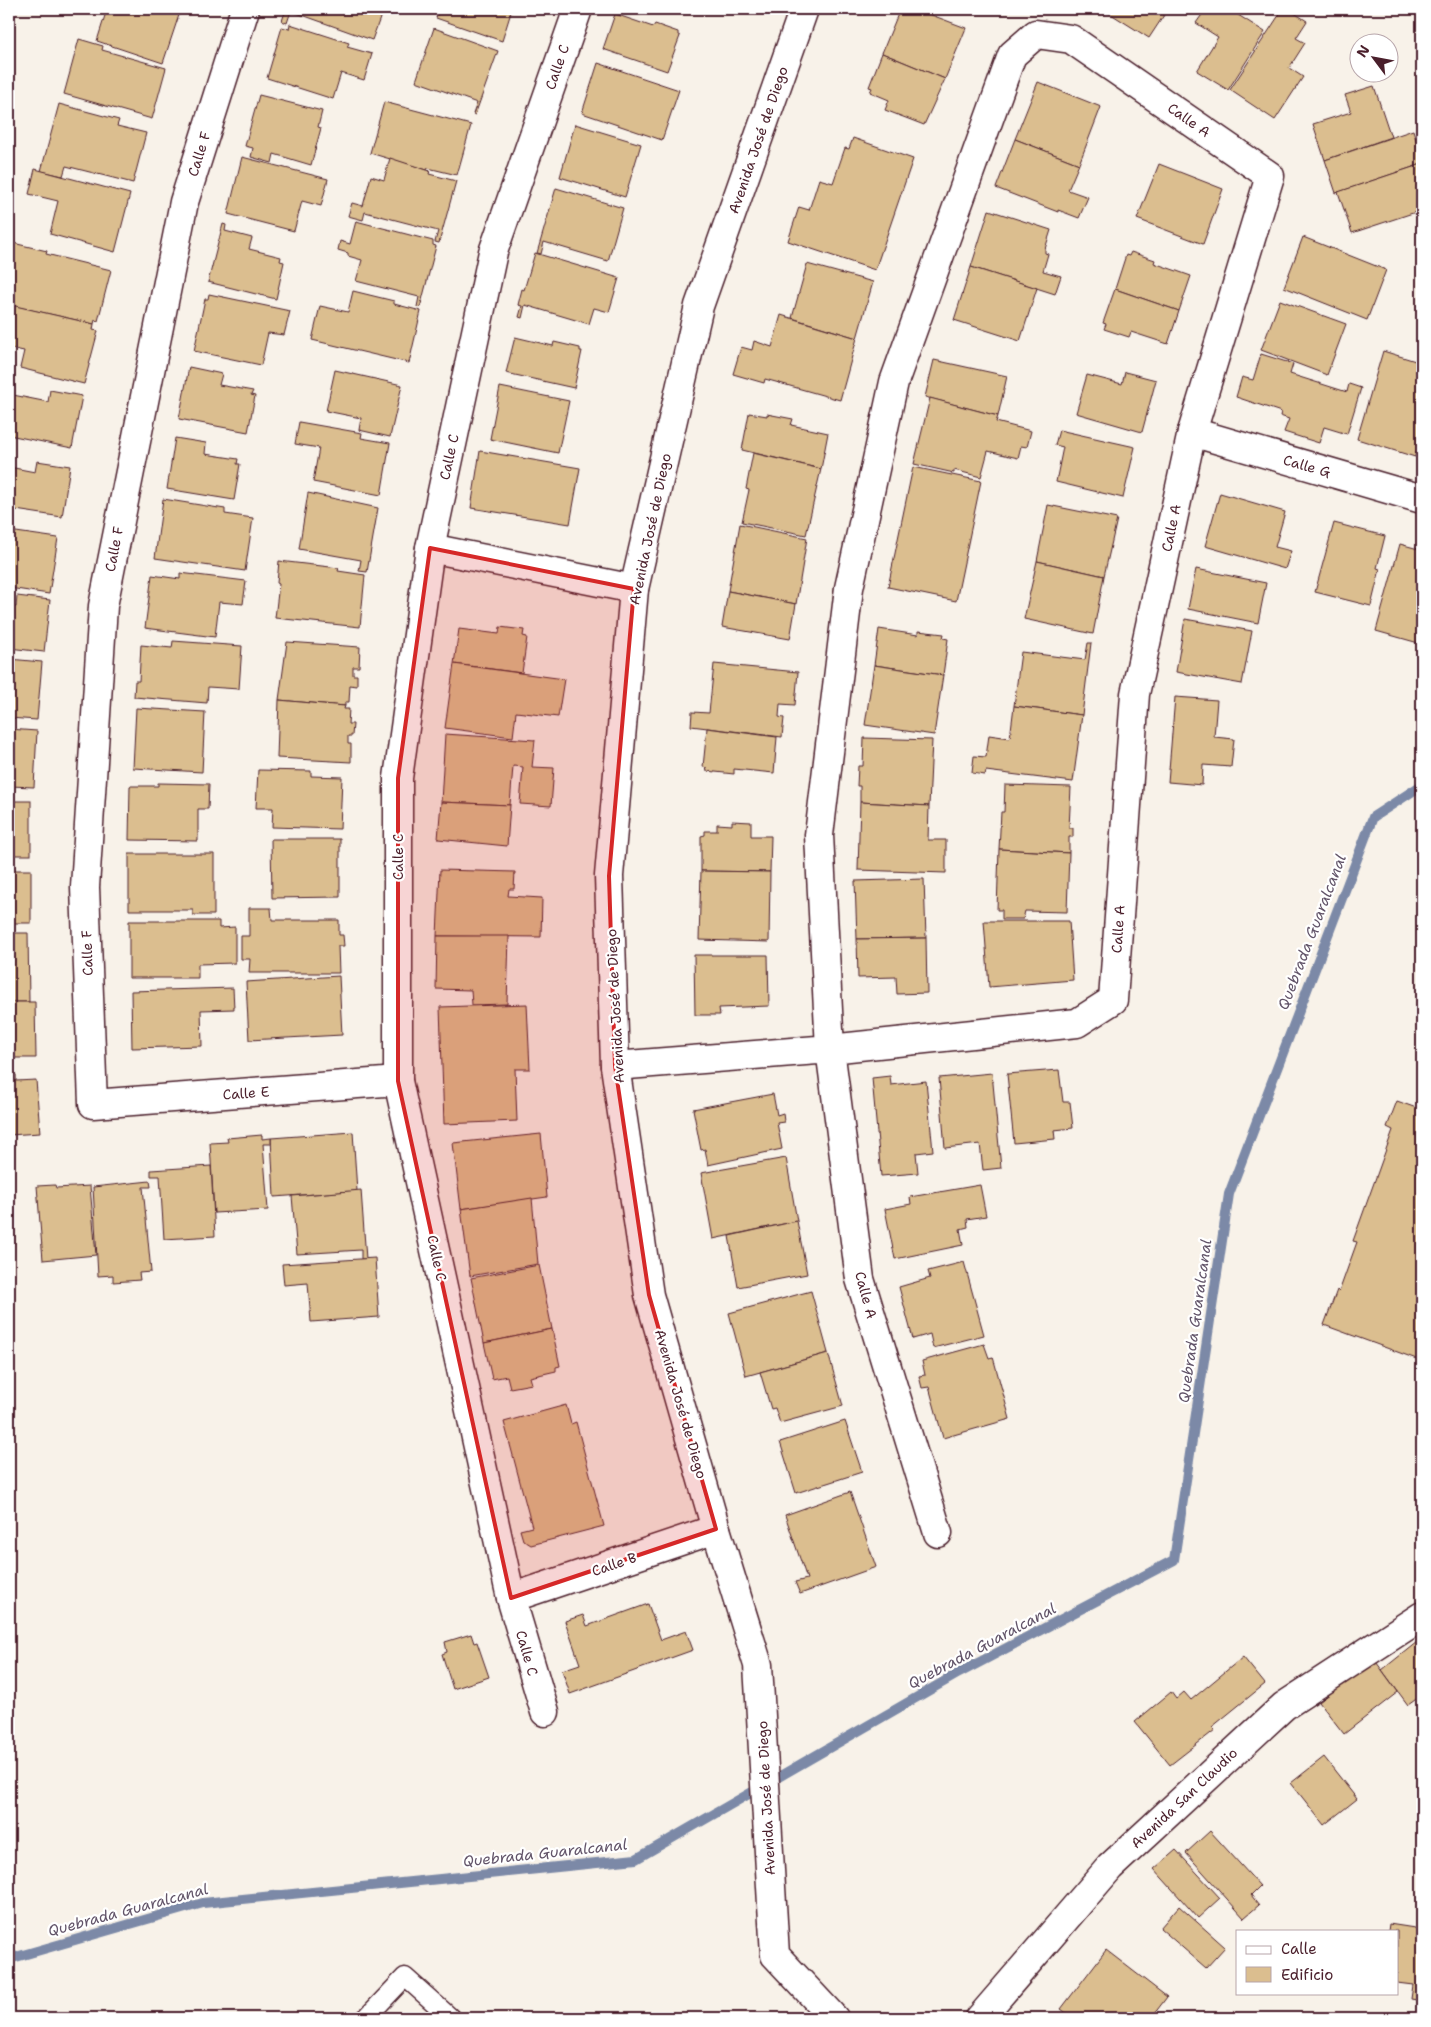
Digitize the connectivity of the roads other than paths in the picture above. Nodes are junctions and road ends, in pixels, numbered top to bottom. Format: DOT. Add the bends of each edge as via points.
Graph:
graph roads {
  1 [pos="245,9"];
  2 [pos="578,9"];
  3 [pos="804,9"];
  4 [pos="1192,432"];
  5 [pos="1422,499"];
  6 [pos="430,548"];
  7 [pos="634,590"];
  8 [pos="830,1049"];
  9 [pos="615,1066"];
  10 [pos="398,1081"];
  11 [pos="93,1104"];
  12 [pos="716,1529"];
  13 [pos="938,1533"];
  14 [pos="511,1598"];
  15 [pos="1422,1616"];
  16 [pos="545,1712"];
  17 [pos="366,2018"];
  18 [pos="451,2018"];
  19 [pos="834,2018"];
  20 [pos="980,2018"];
  1 -- 11 [label="street, Calle F" via="184,202 103,606 85,887"];
  2 -- 6 [label="street, Calle C" via="493,252"];
  3 -- 7 [label="street, Avenida José de Diego" via="699,306"];
  4 -- 5 [label="street, Calle G"];
  4 -- 8 [label="street, Calle A" via="1134,694 1113,1000 1077,1023"];
  4 -- 8 [label="street, Calle A" via="1270,176 1071,39 1036,34 1012,55 894,382 849,588 819,835"];
  6 -- 7 [label="street"];
  6 -- 10 [label="street, Calle C" via="398,778"];
  7 -- 9 [label="street, Avenida José de Diego" via="609,876"];
  8 -- 9 [label="street, Calle A"];
  8 -- 13 [label="street, Calle A" via="860,1279"];
  9 -- 12 [label="street, Avenida José de Diego" via="650,1295"];
  10 -- 11 [label="street, Calle E"];
  10 -- 14 [label="street, Calle C"];
  12 -- 14 [label="street, Calle B"];
  12 -- 19 [label="street, Avenida José de Diego" via="758,1665 775,1955"];
  14 -- 16 [label="street, Calle C"];
  15 -- 20 [label="street, Avenida San Claudio" via="1284,1706 1110,1867"];
  17 -- 18 [label="lane" via="405,1977"];
}
